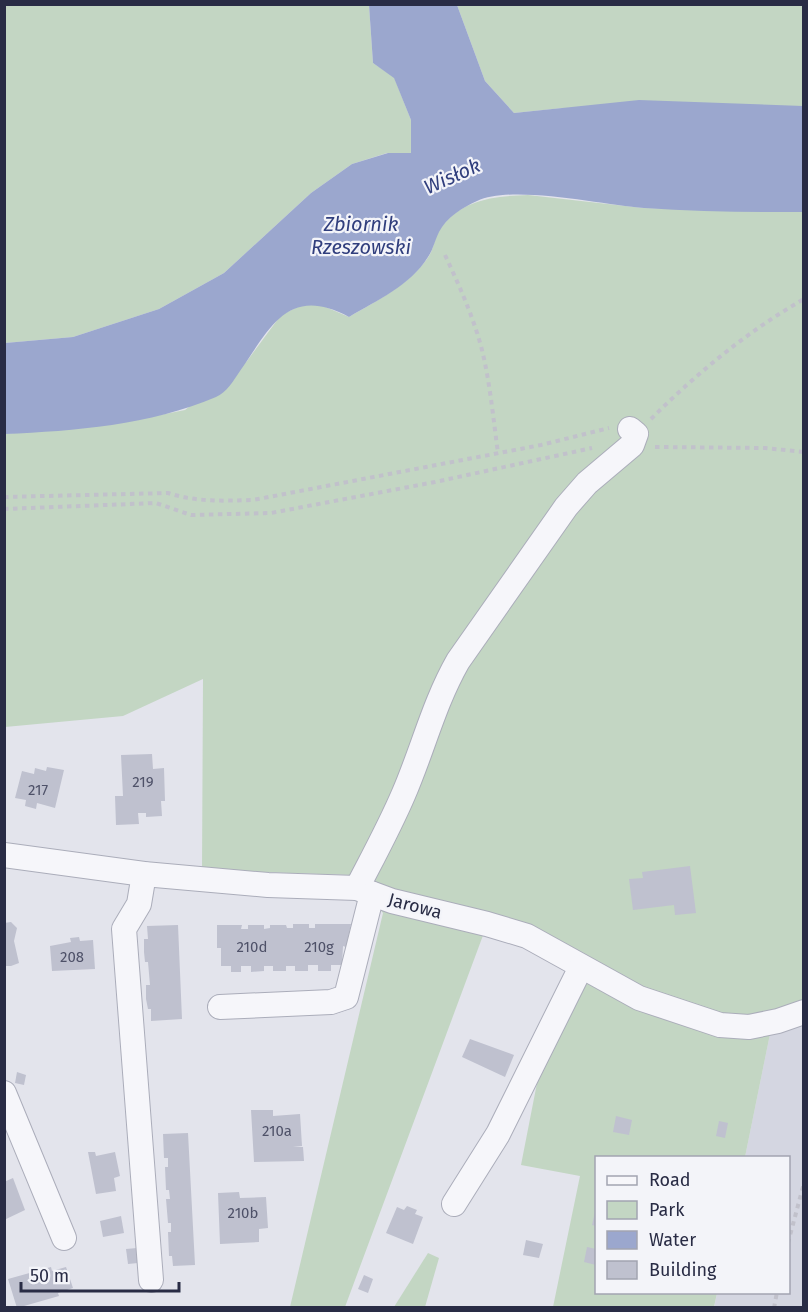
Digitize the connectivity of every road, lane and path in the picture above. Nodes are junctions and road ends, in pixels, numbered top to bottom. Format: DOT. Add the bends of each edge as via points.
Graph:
graph roads {
  1 [pos="445,255"];
  2 [pos="804,299"];
  3 [pos="633,436"];
  4 [pos="597,447"];
  5 [pos="804,452"];
  6 [pos="498,453"];
  7 [pos="4,497"];
  8 [pos="4,509"];
  9 [pos="4,855"];
  10 [pos="144,874"];
  11 [pos="364,891"];
  12 [pos="581,967"];
  13 [pos="220,1007"];
  14 [pos="804,1012"];
  15 [pos="4,1093"];
  16 [pos="804,1183"];
  17 [pos="454,1204"];
  18 [pos="64,1238"];
  19 [pos="790,1239"];
  20 [pos="151,1280"];
  1 -- 6 [label="path" via="467,302 481,347"];
  2 -- 3 [label="path" via="761,324"];
  3 -- 5 [label="path" via="672,448"];
  3 -- 6 [label="path" via="619,425"];
  3 -- 11 [label="street" via="566,507 458,661 437,703"];
  4 -- 8 [label="path" via="271,513 191,515 156,503"];
  6 -- 7 [label="path" via="253,500 188,500 168,493"];
  9 -- 10 [label="street, Jarowa"];
  10 -- 11 [label="street, Jarowa"];
  10 -- 20 [label="street" via="139,904 124,929"];
  11 -- 12 [label="street, Jarowa" via="527,936"];
  11 -- 13 [label="street" via="346,997 331,1002"];
  12 -- 14 [label="street, Jarowa" via="639,998 720,1025 749,1027"];
  12 -- 17 [label="street" via="498,1134"];
  15 -- 18 [label="street"];
  16 -- 19 [label="path"];
}
